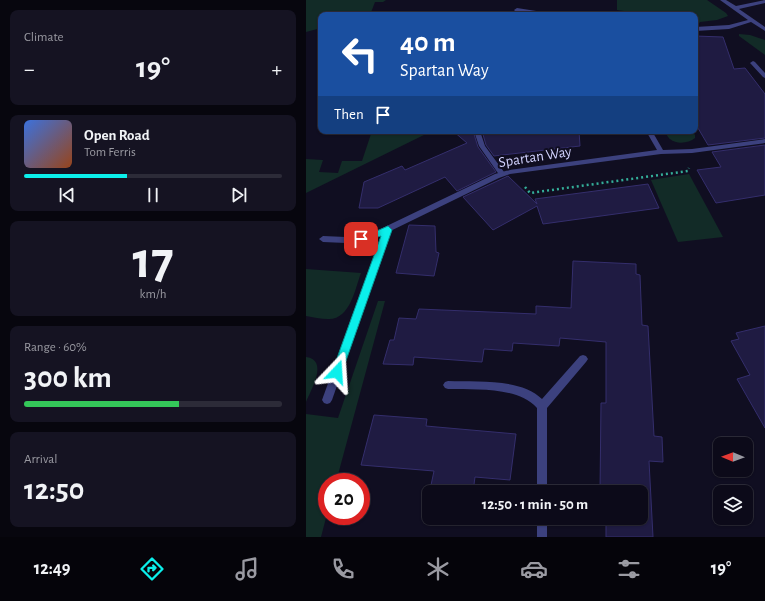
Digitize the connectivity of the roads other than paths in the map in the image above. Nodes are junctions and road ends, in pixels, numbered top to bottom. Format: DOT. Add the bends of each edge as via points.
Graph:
graph roads {
  1 [pos="723,0"];
  2 [pos="765,1"];
  3 [pos="735,8"];
  4 [pos="517,10"];
  5 [pos="530,12"];
  6 [pos="752,20"];
  7 [pos="698,29"];
  8 [pos="765,29"];
  9 [pos="753,63"];
  10 [pos="765,76"];
  11 [pos="478,134"];
  12 [pos="651,134"];
  13 [pos="765,141"];
  14 [pos="660,152"];
  15 [pos="506,173"];
  16 [pos="388,230"];
  17 [pos="323,239"];
  18 [pos="583,360"];
  19 [pos="448,385"];
  20 [pos="327,400"];
  21 [pos="542,406"];
  22 [pos="542,485"];
  23 [pos="542,525"];
  24 [pos="542,537"];
  1 -- 3 [label="street"];
  2 -- 3 [label="street"];
  3 -- 6 [label="street"];
  4 -- 5 [label="street"];
  6 -- 7 [label="street" via="723,28"];
  6 -- 8 [label="street"];
  9 -- 10 [label="street"];
  11 -- 15 [label="street" via="482,146"];
  12 -- 14 [label="street"];
  13 -- 14 [label="street, Spartan Way" via="692,151"];
  14 -- 15 [label="street, Spartan Way"];
  15 -- 16 [label="street, Spartan Way"];
  16 -- 17 [label="street, Spartan Way" via="361,239"];
  16 -- 20 [label="street"];
  18 -- 21 [label="street"];
  19 -- 21 [label="street" via="513,390 533,397"];
  21 -- 22 [label="street"];
  23 -- 24 [label="street"];
}
